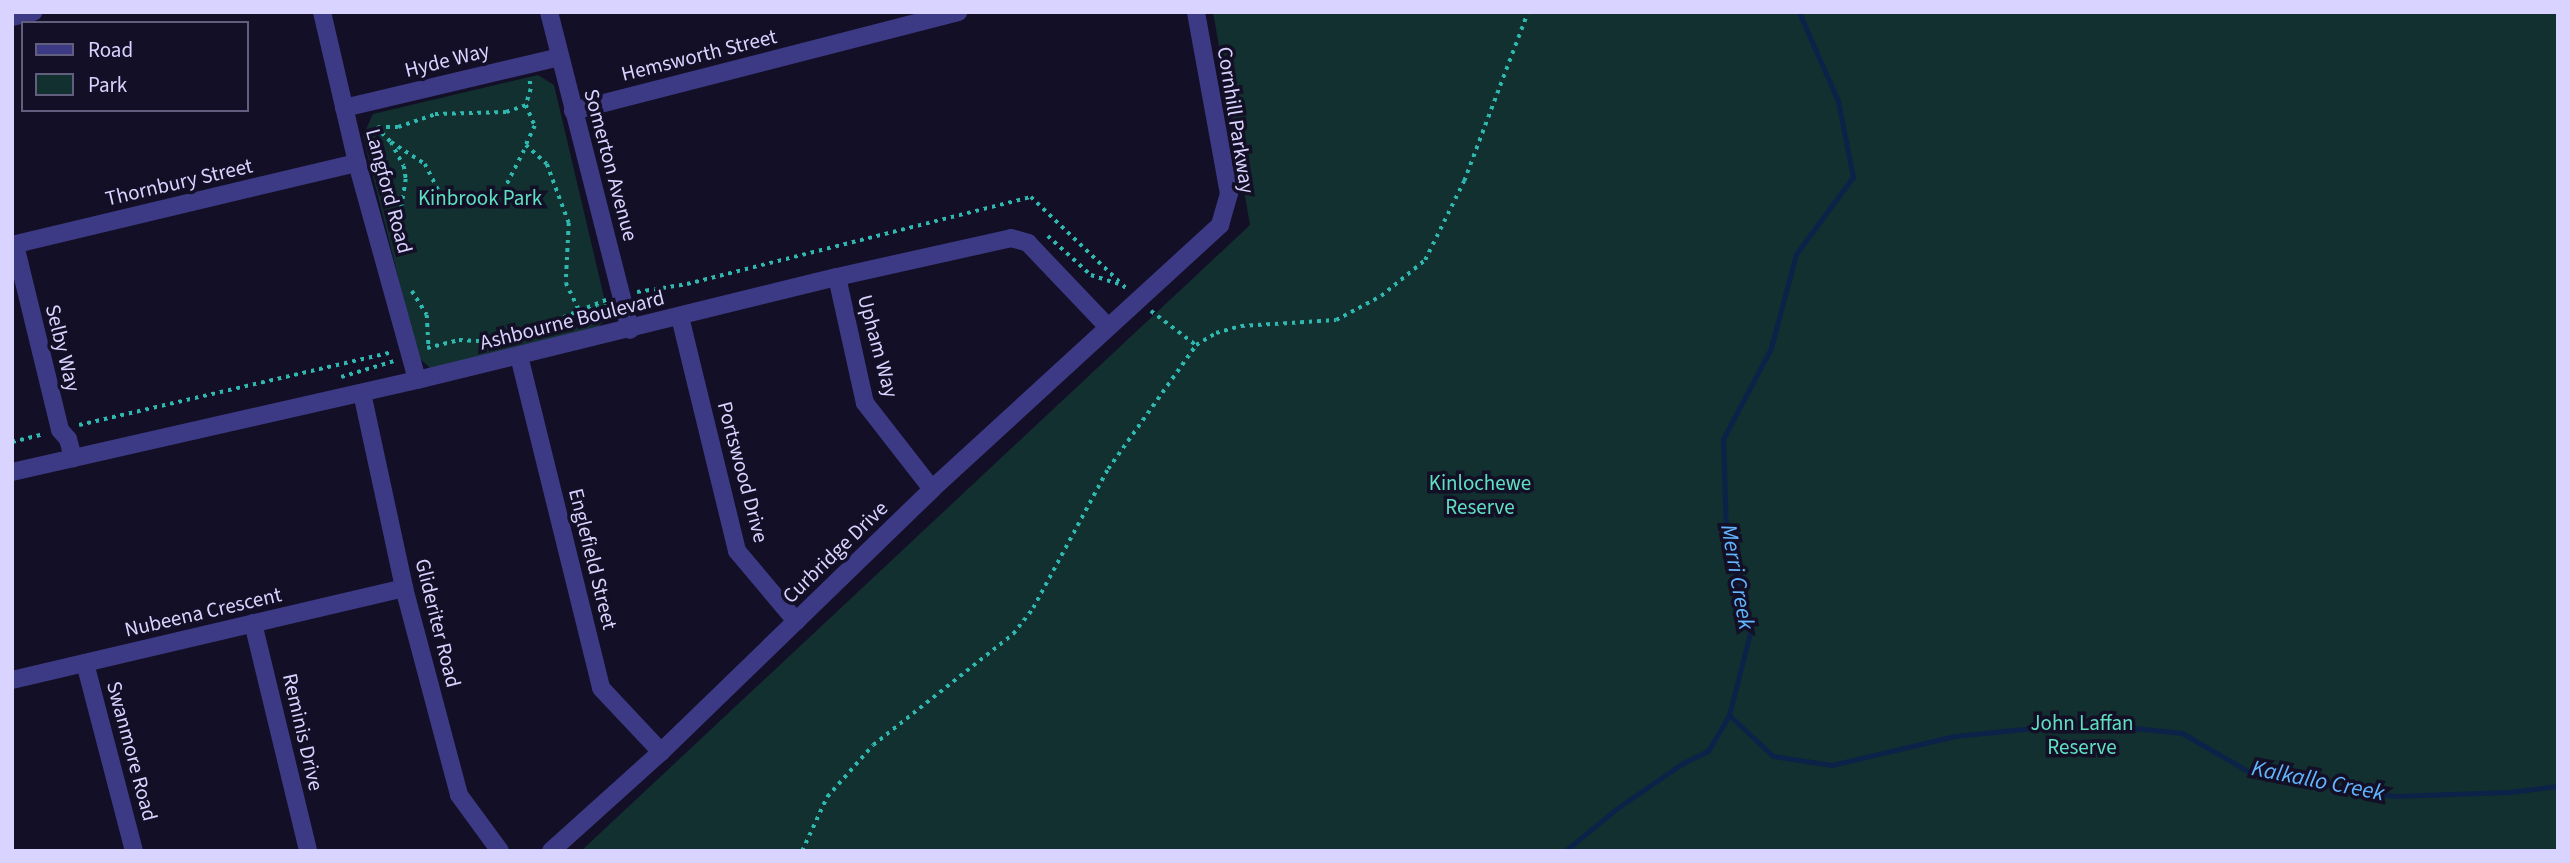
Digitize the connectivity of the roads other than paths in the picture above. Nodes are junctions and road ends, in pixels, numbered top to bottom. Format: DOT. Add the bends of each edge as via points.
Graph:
graph roads {
  1 [pos="33,12"];
  2 [pos="321,12"];
  3 [pos="549,12"];
  4 [pos="960,12"];
  5 [pos="1196,12"];
  6 [pos="12,17"];
  7 [pos="560,57"];
  8 [pos="344,108"];
  9 [pos="573,111"];
  10 [pos="357,163"];
  11 [pos="14,245"];
  12 [pos="837,277"];
  13 [pos="1146,293"];
  14 [pos="680,317"];
  15 [pos="1108,327"];
  16 [pos="630,330"];
  17 [pos="519,356"];
  18 [pos="417,380"];
  19 [pos="362,393"];
  20 [pos="73,458"];
  21 [pos="12,472"];
  22 [pos="932,489"];
  23 [pos="404,588"];
  24 [pos="796,621"];
  25 [pos="253,623"];
  26 [pos="85,663"];
  27 [pos="12,680"];
  28 [pos="661,752"];
  29 [pos="134,851"];
  30 [pos="308,851"];
  31 [pos="500,851"];
  32 [pos="551,851"];
  1 -- 6 [label="street"];
  2 -- 8 [label="street, Langford Road"];
  3 -- 7 [label="street, Somerton Avenue"];
  4 -- 9 [label="street, Hemsworth Street"];
  5 -- 13 [label="street, Cornhill Parkway" via="1229,194 1220,225"];
  7 -- 8 [label="street, Hyde Way"];
  7 -- 9 [label="street, Somerton Avenue"];
  8 -- 10 [label="street, Langford Road"];
  9 -- 16 [label="street, Somerton Avenue"];
  10 -- 11 [label="street, Thornbury Street"];
  10 -- 18 [label="street, Langford Road"];
  11 -- 20 [label="street, Selby Way" via="60,430"];
  12 -- 14 [label="street, Ashbourne Boulevard"];
  12 -- 15 [label="street, Ashbourne Boulevard" via="1011,239 1028,243"];
  12 -- 22 [label="street, Upham Way" via="865,403"];
  13 -- 15 [label="street, Curbridge Drive"];
  14 -- 16 [label="street, Ashbourne Boulevard"];
  14 -- 24 [label="street, Portswood Drive" via="737,551"];
  15 -- 22 [label="street, Curbridge Drive"];
  16 -- 17 [label="street, Ashbourne Boulevard"];
  17 -- 18 [label="street, Ashbourne Boulevard"];
  17 -- 28 [label="street, Englefield Street" via="601,688"];
  18 -- 19 [label="street, Ashbourne Boulevard"];
  19 -- 20 [label="street, Ashbourne Boulevard"];
  19 -- 23 [label="street, Glideriter Road"];
  20 -- 21 [label="street, Ashbourne Boulevard"];
  22 -- 24 [label="street, Curbridge Drive"];
  23 -- 25 [label="street, Nubeena Crescent"];
  23 -- 31 [label="street, Glideriter Road" via="459,795"];
  24 -- 28 [label="street, Curbridge Drive"];
  25 -- 26 [label="street, Nubeena Crescent"];
  25 -- 30 [label="street, Reminis Drive"];
  26 -- 27 [label="street, Nubeena Crescent"];
  26 -- 29 [label="street, Swanmore Road"];
  28 -- 32 [label="street, Curbridge Drive"];
}
